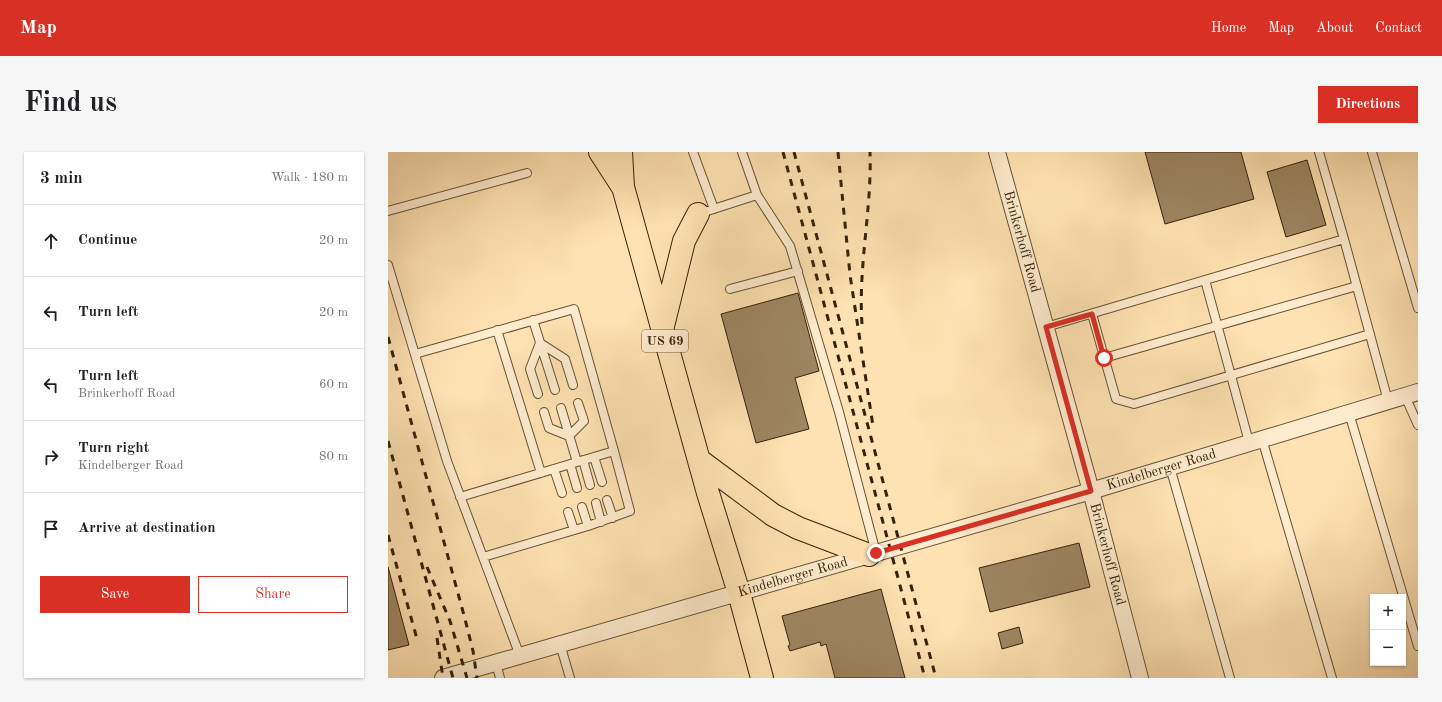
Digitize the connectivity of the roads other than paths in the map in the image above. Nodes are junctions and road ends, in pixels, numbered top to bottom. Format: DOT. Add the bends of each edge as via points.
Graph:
graph roads {
  1 [pos="600,152"];
  2 [pos="621,152"];
  3 [pos="693,152"];
  4 [pos="742,152"];
  5 [pos="997,152"];
  6 [pos="1319,152"];
  7 [pos="1372,152"];
  8 [pos="527,172"];
  9 [pos="623,187"];
  10 [pos="757,195"];
  11 [pos="388,211"];
  12 [pos="706,212"];
  13 [pos="1344,239"];
  14 [pos="388,265"];
  15 [pos="798,271"];
  16 [pos="1205,280"];
  17 [pos="1357,286"];
  18 [pos="730,289"];
  19 [pos="1418,308"];
  20 [pos="1092,314"];
  21 [pos="533,320"];
  22 [pos="1217,326"];
  23 [pos="1046,327"];
  24 [pos="498,330"];
  25 [pos="662,331"];
  26 [pos="1370,334"];
  27 [pos="540,343"];
  28 [pos="415,354"];
  29 [pos="1104,358"];
  30 [pos="1231,376"];
  31 [pos="573,385"];
  32 [pos="555,390"];
  33 [pos="538,394"];
  34 [pos="1411,394"];
  35 [pos="1388,401"];
  36 [pos="578,403"];
  37 [pos="560,408"];
  38 [pos="544,412"];
  39 [pos="1349,413"];
  40 [pos="1418,425"];
  41 [pos="569,436"];
  42 [pos="1255,440"];
  43 [pos="614,451"];
  44 [pos="594,457"];
  45 [pos="699,460"];
  46 [pos="577,462"];
  47 [pos="1170,466"];
  48 [pos="554,469"];
  49 [pos="541,473"];
  50 [pos="602,482"];
  51 [pos="590,484"];
  52 [pos="577,488"];
  53 [pos="1091,491"];
  54 [pos="562,493"];
  55 [pos="460,497"];
  56 [pos="607,500"];
  57 [pos="596,503"];
  58 [pos="582,507"];
  59 [pos="568,512"];
  60 [pos="613,518"];
  61 [pos="601,522"];
  62 [pos="588,526"];
  63 [pos="574,530"];
  64 [pos="872,554"];
  65 [pos="483,557"];
  66 [pos="739,593"];
  67 [pos="560,644"];
  68 [pos="1418,646"];
  69 [pos="520,656"];
  70 [pos="498,670"];
  71 [pos="443,678"];
  72 [pos="570,678"];
  73 [pos="762,678"];
  74 [pos="1140,678"];
  75 [pos="1230,678"];
  76 [pos="1332,678"];
  1 -- 9 [label="main road, US 69"];
  2 -- 9 [label="main road, US 69"];
  3 -- 12 [label="lane"];
  4 -- 10 [label="lane"];
  5 -- 23 [label="street, Brinkerhoff Road"];
  6 -- 13 [label="lane"];
  7 -- 19 [label="lane"];
  8 -- 11 [label="lane"];
  9 -- 25 [label="main road, US 69"];
  10 -- 12 [label="lane"];
  10 -- 15 [label="lane" via="790,246"];
  12 -- 25 [label="main road" via="684,241"];
  13 -- 16 [label="lane"];
  13 -- 17 [label="lane"];
  14 -- 28 [label="lane"];
  15 -- 18 [label="lane"];
  15 -- 64 [label="lane" via="839,412"];
  16 -- 20 [label="lane"];
  16 -- 22 [label="lane"];
  17 -- 22 [label="lane"];
  17 -- 26 [label="lane"];
  20 -- 23 [label="lane"];
  20 -- 29 [label="lane"];
  21 -- 24 [label="lane"];
  21 -- 27 [label="lane"];
  21 -- 43 [label="lane" via="574,309"];
  22 -- 29 [label="lane"];
  22 -- 30 [label="lane"];
  23 -- 53 [label="street, Brinkerhoff Road"];
  24 -- 28 [label="lane"];
  24 -- 49 [label="lane"];
  25 -- 45 [label="main road, US 69"];
  26 -- 30 [label="lane"];
  26 -- 35 [label="lane"];
  27 -- 31 [label="lane" via="565,359"];
  27 -- 32 [label="lane"];
  27 -- 33 [label="lane" via="530,369"];
  28 -- 55 [label="lane"];
  29 -- 30 [label="lane" via="1116,399 1134,404"];
  30 -- 42 [label="lane"];
  34 -- 35 [label="street, Kindelberger Road"];
  34 -- 40 [label="lane"];
  35 -- 39 [label="street, Kindelberger Road"];
  36 -- 41 [label="lane" via="584,421"];
  37 -- 41 [label="lane"];
  38 -- 41 [label="lane" via="549,428"];
  39 -- 42 [label="street, Kindelberger Road"];
  39 -- 68 [label="lane"];
  41 -- 46 [label="lane"];
  42 -- 47 [label="street, Kindelberger Road"];
  42 -- 76 [label="lane"];
  43 -- 44 [label="lane"];
  43 -- 60 [label="lane" via="630,511"];
  44 -- 46 [label="lane"];
  44 -- 50 [label="lane"];
  45 -- 64 [label="main road" via="773,515 798,528"];
  45 -- 66 [label="main road, US 69"];
  46 -- 48 [label="lane"];
  46 -- 51 [label="lane"];
  46 -- 52 [label="lane"];
  47 -- 53 [label="street, Kindelberger Road"];
  47 -- 75 [label="lane"];
  48 -- 49 [label="lane"];
  48 -- 54 [label="lane"];
  49 -- 55 [label="lane"];
  53 -- 64 [label="street, Kindelberger Road"];
  53 -- 74 [label="street, Brinkerhoff Road"];
  55 -- 65 [label="lane"];
  56 -- 60 [label="lane"];
  57 -- 61 [label="lane"];
  58 -- 62 [label="lane"];
  59 -- 63 [label="lane"];
  60 -- 61 [label="lane"];
  61 -- 62 [label="lane"];
  62 -- 63 [label="lane"];
  63 -- 65 [label="lane"];
  64 -- 66 [label="street, Kindelberger Road"];
  65 -- 69 [label="lane"];
  66 -- 67 [label="street, Kindelberger Road"];
  66 -- 73 [label="main road, US 69"];
  67 -- 69 [label="street, Kindelberger Road"];
  67 -- 72 [label="lane"];
  69 -- 70 [label="street, Kindelberger Road"];
  70 -- 71 [label="street, Kindelberger Road"];
}
